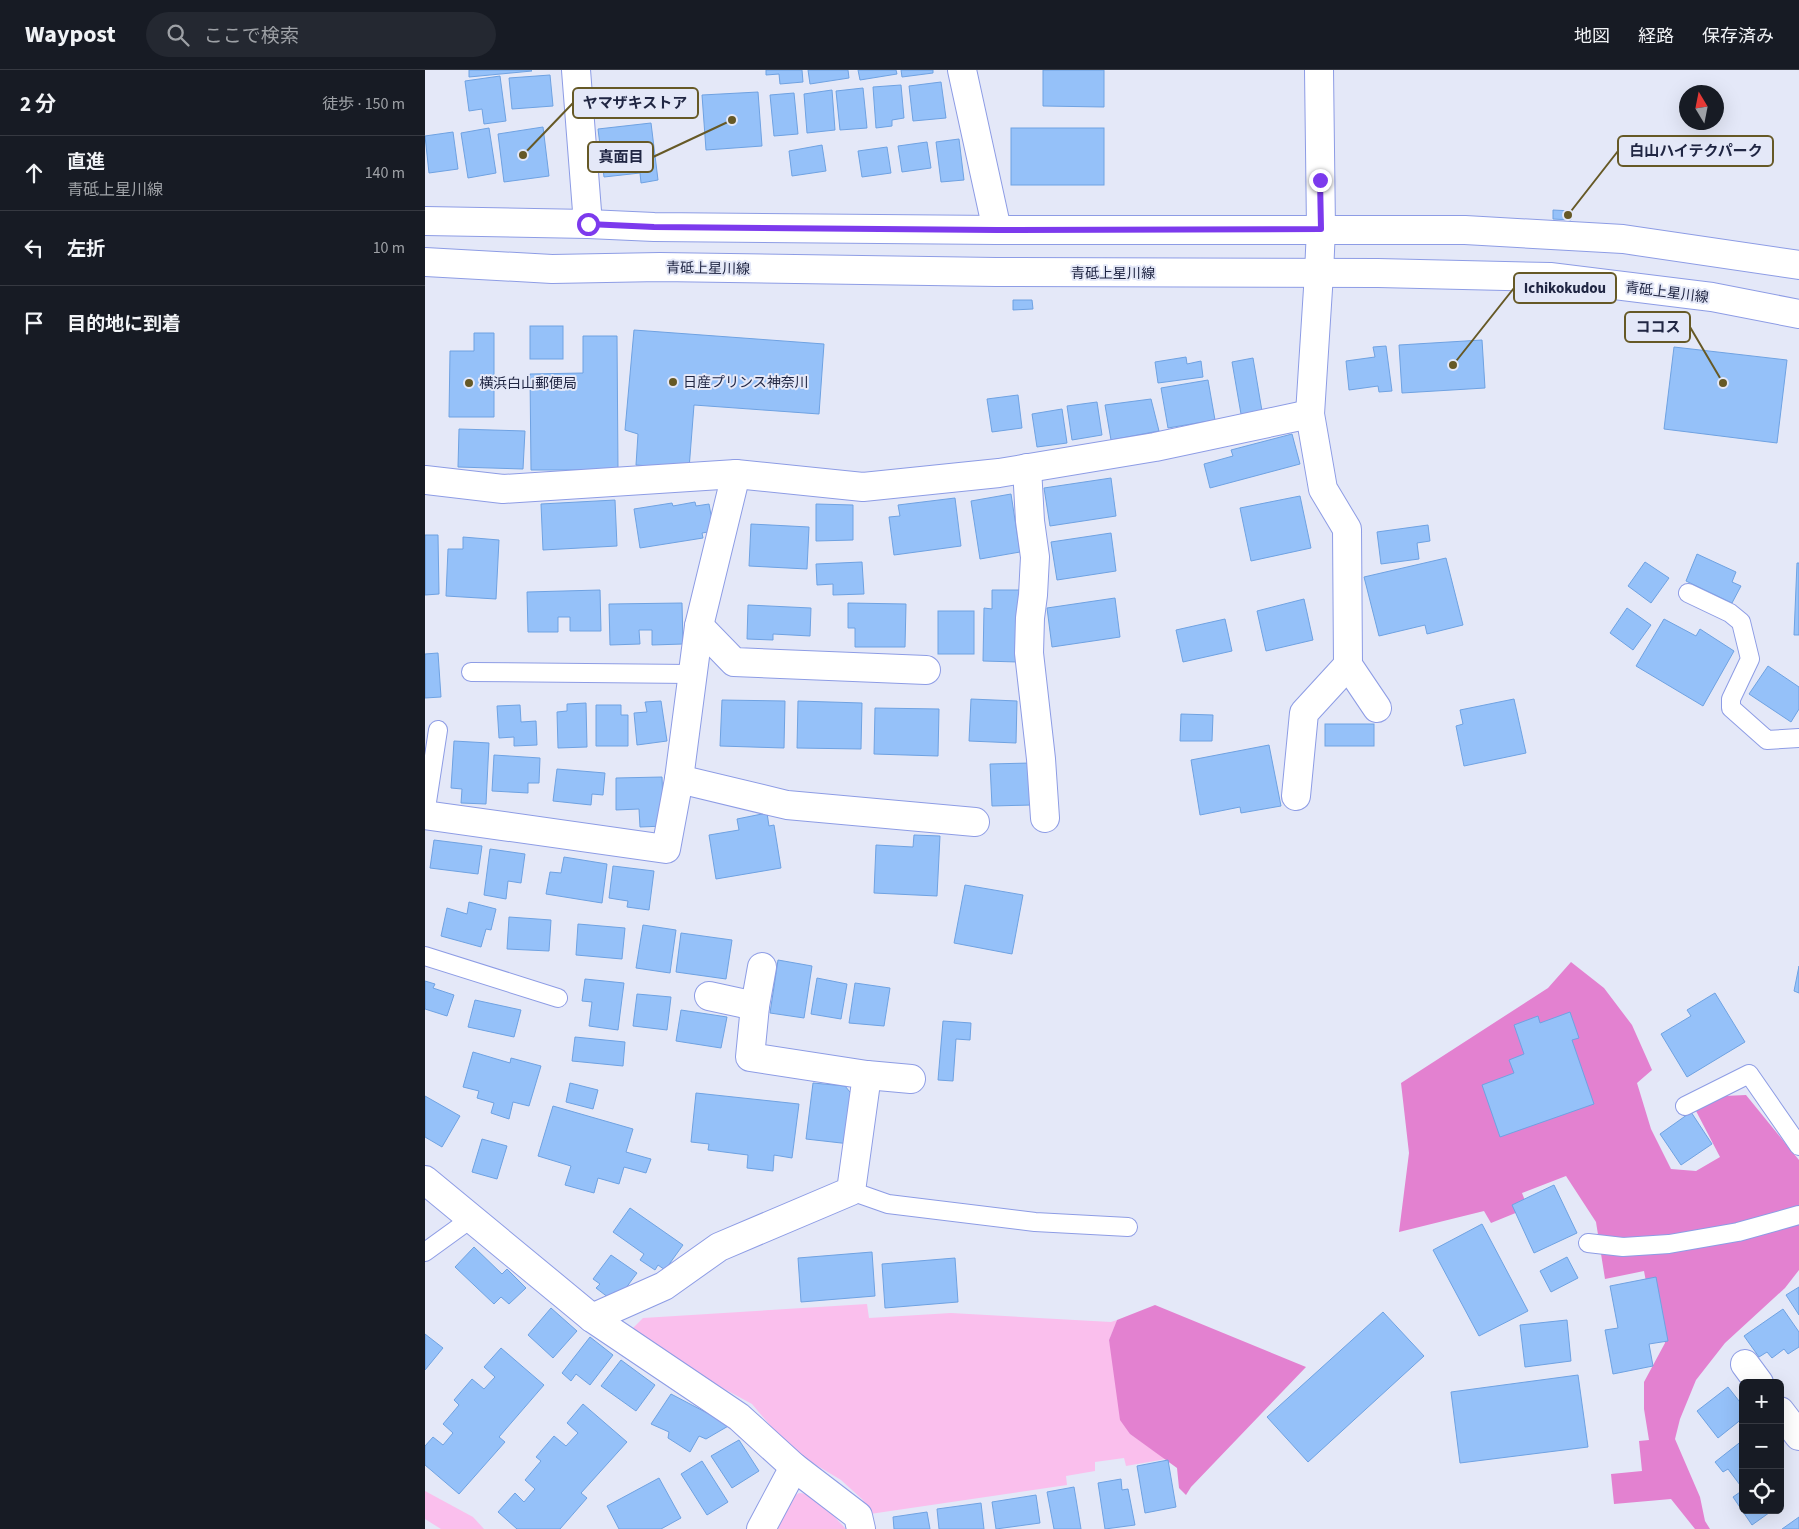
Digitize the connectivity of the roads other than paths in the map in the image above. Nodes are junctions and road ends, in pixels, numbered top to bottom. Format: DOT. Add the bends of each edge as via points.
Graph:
graph roads {
  1 [pos="576,70"];
  2 [pos="962,70"];
  3 [pos="1319,70"];
  4 [pos="425,220"];
  5 [pos="588,224"];
  6 [pos="1321,229"];
  7 [pos="997,230"];
  8 [pos="425,262"];
  9 [pos="1799,265"];
  10 [pos="1319,273"];
  11 [pos="1799,314"];
  12 [pos="1310,414"];
  13 [pos="1027,468"];
  14 [pos="736,474"];
  15 [pos="425,480"];
  16 [pos="1688,593"];
  17 [pos="699,626"];
  18 [pos="1348,665"];
  19 [pos="926,670"];
  20 [pos="471,672"];
  21 [pos="691,674"];
  22 [pos="1377,708"];
  23 [pos="438,730"];
  24 [pos="1799,738"];
  25 [pos="679,778"];
  26 [pos="1296,796"];
  27 [pos="425,815"];
  28 [pos="1045,818"];
  29 [pos="975,822"];
  30 [pos="425,956"];
  31 [pos="762,967"];
  32 [pos="709,996"];
  33 [pos="559,998"];
  34 [pos="755,1006"];
  35 [pos="867,1075"];
  36 [pos="911,1079"];
  37 [pos="1685,1106"];
  38 [pos="1799,1146"];
  39 [pos="425,1180"];
  40 [pos="851,1191"];
  41 [pos="1799,1215"];
  42 [pos="472,1218"];
  43 [pos="1128,1227"];
  44 [pos="1588,1243"];
  45 [pos="425,1252"];
  46 [pos="592,1318"];
  47 [pos="1784,1416"];
  48 [pos="1799,1436"];
  49 [pos="795,1467"];
  50 [pos="761,1529"];
  51 [pos="861,1529"];
  1 -- 5 [label="street"];
  2 -- 7 [label="street"];
  3 -- 6 [label="street"];
  4 -- 5 [label="street"];
  5 -- 7 [label="street"];
  6 -- 7 [label="street"];
  6 -- 9 [label="street" via="1465,230 1623,239"];
  6 -- 10 [label="street"];
  8 -- 10 [label="street, 青砥上星川線" via="552,269 660,267"];
  10 -- 11 [label="street, 青砥上星川線" via="1550,278 1712,297"];
  10 -- 12 [label="street"];
  12 -- 13 [label="street" via="1155,447"];
  12 -- 18 [label="street" via="1323,489 1347,529"];
  13 -- 14 [label="street" via="863,487"];
  13 -- 28 [label="street" via="1035,557 1029,653"];
  14 -- 15 [label="street" via="503,489"];
  14 -- 17 [label="street"];
  16 -- 24 [label="lane" via="1730,613 1741,622 1750,659 1731,698 1731,708 1767,740"];
  17 -- 19 [label="street" via="734,662"];
  17 -- 21 [label="street"];
  18 -- 22 [label="street"];
  18 -- 26 [label="street" via="1304,713"];
  20 -- 21 [label="lane"];
  21 -- 25 [label="street"];
  23 -- 27 [label="lane"];
  25 -- 27 [label="street" via="666,849"];
  25 -- 29 [label="street" via="787,805"];
  30 -- 33 [label="lane"];
  31 -- 34 [label="street"];
  32 -- 34 [label="street"];
  34 -- 35 [label="street" via="750,1057"];
  35 -- 36 [label="street"];
  35 -- 40 [label="street"];
  37 -- 38 [label="lane" via="1749,1074"];
  39 -- 42 [label="street"];
  40 -- 43 [label="lane" via="888,1204 1035,1222"];
  40 -- 46 [label="street" via="719,1247 664,1286"];
  41 -- 44 [label="lane" via="1739,1232 1669,1244 1623,1247"];
  42 -- 45 [label="lane"];
  42 -- 46 [label="street"];
  46 -- 49 [label="street" via="739,1417"];
  47 -- 48 [label="street"];
  49 -- 50 [label="street"];
  49 -- 51 [label="street" via="858,1516"];
}
